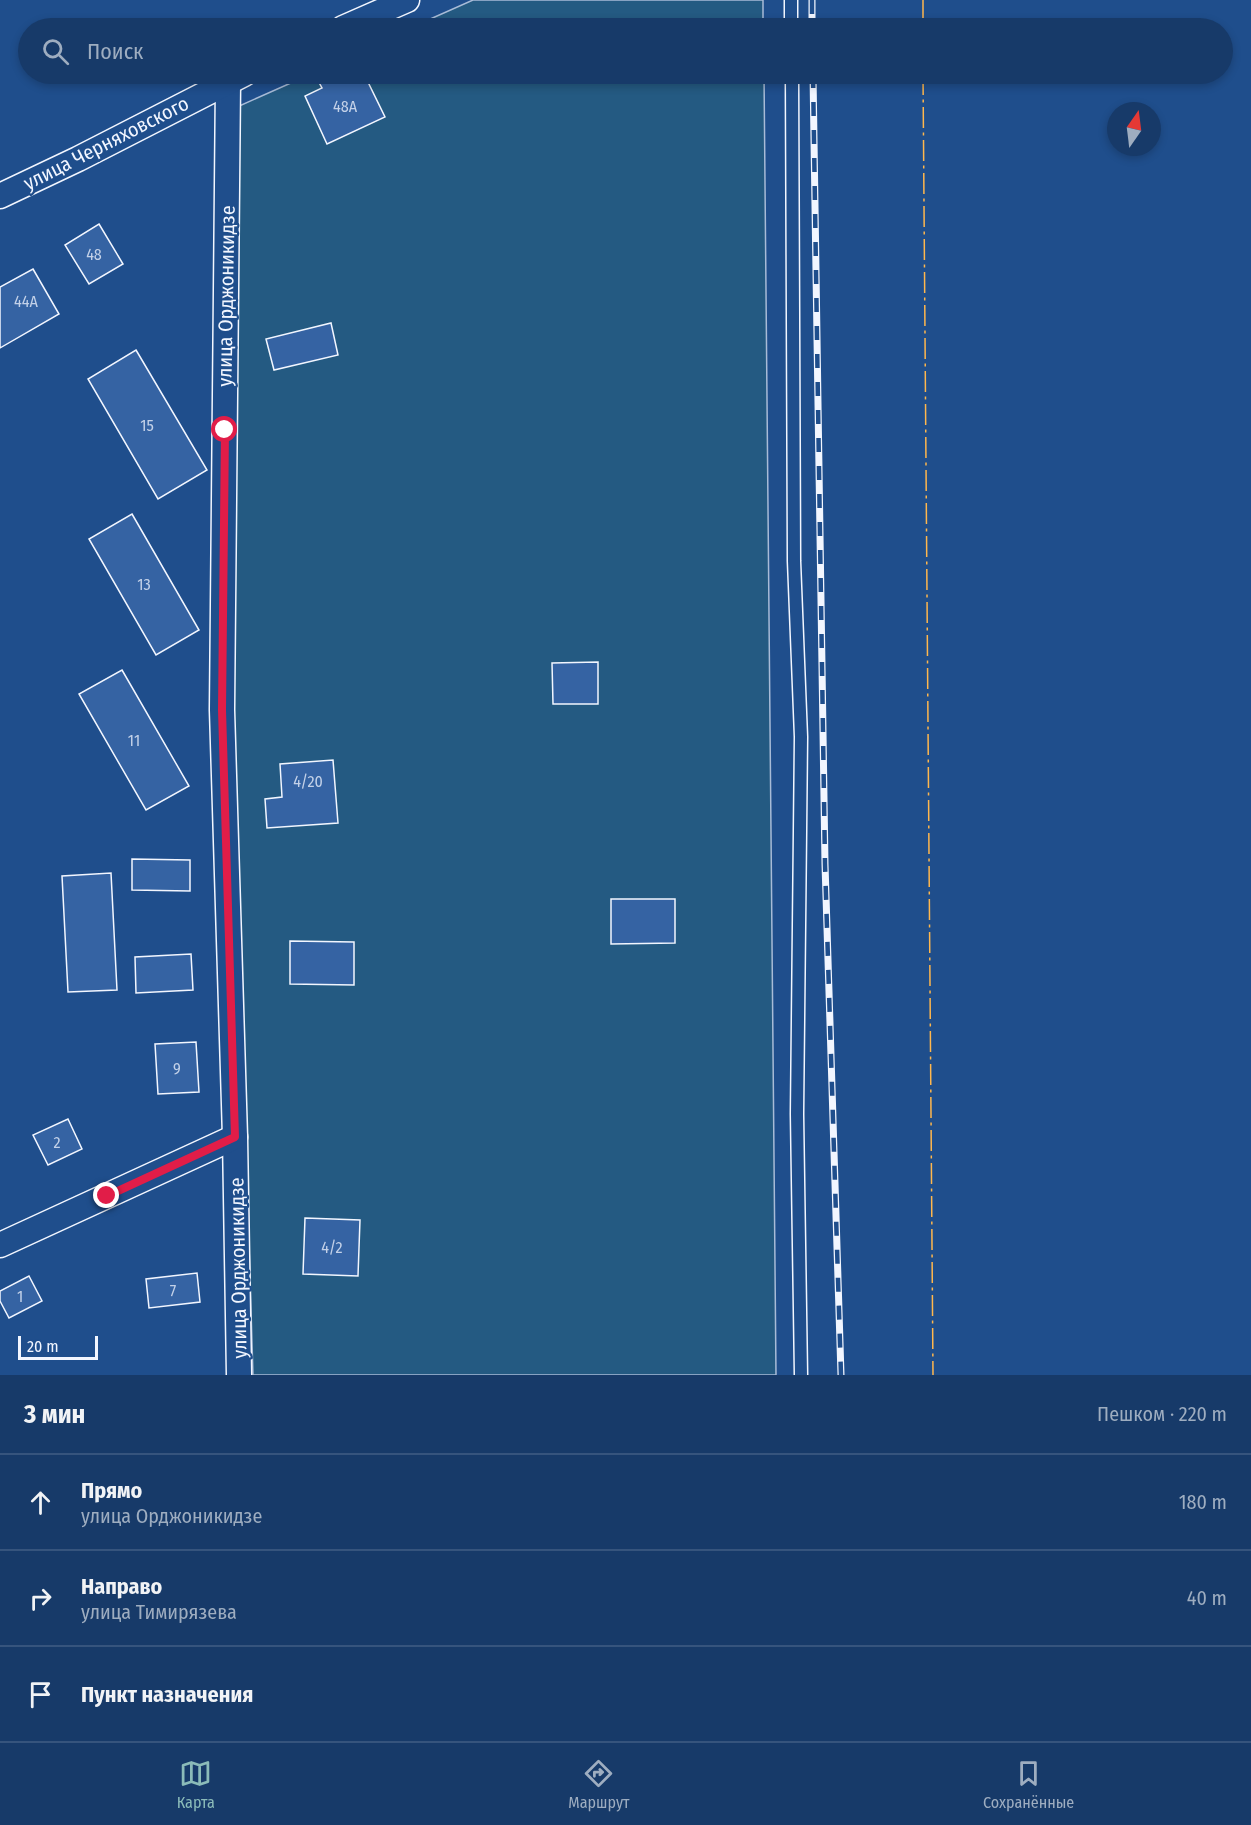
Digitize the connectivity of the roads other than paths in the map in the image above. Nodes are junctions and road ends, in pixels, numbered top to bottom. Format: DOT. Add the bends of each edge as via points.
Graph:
graph roads {
  1 [pos="407,0"];
  2 [pos="791,0"];
  3 [pos="366,18"];
  4 [pos="791,18"];
  5 [pos="223,84"];
  6 [pos="236,84"];
  7 [pos="792,84"];
  8 [pos="0,196"];
  9 [pos="235,1137"];
  10 [pos="0,1245"];
  11 [pos="239,1375"];
  12 [pos="801,1375"];
  1 -- 3 [label="street"];
  2 -- 4 [label="lane"];
  5 -- 8 [label="street, улица Черняховского"];
  6 -- 9 [label="street, улица Орджоникидзе" via="222,710"];
  7 -- 12 [label="lane" via="795,561 801,737 797,1114"];
  9 -- 10 [label="street"];
  9 -- 11 [label="street, улица Орджоникидзе"];
}
